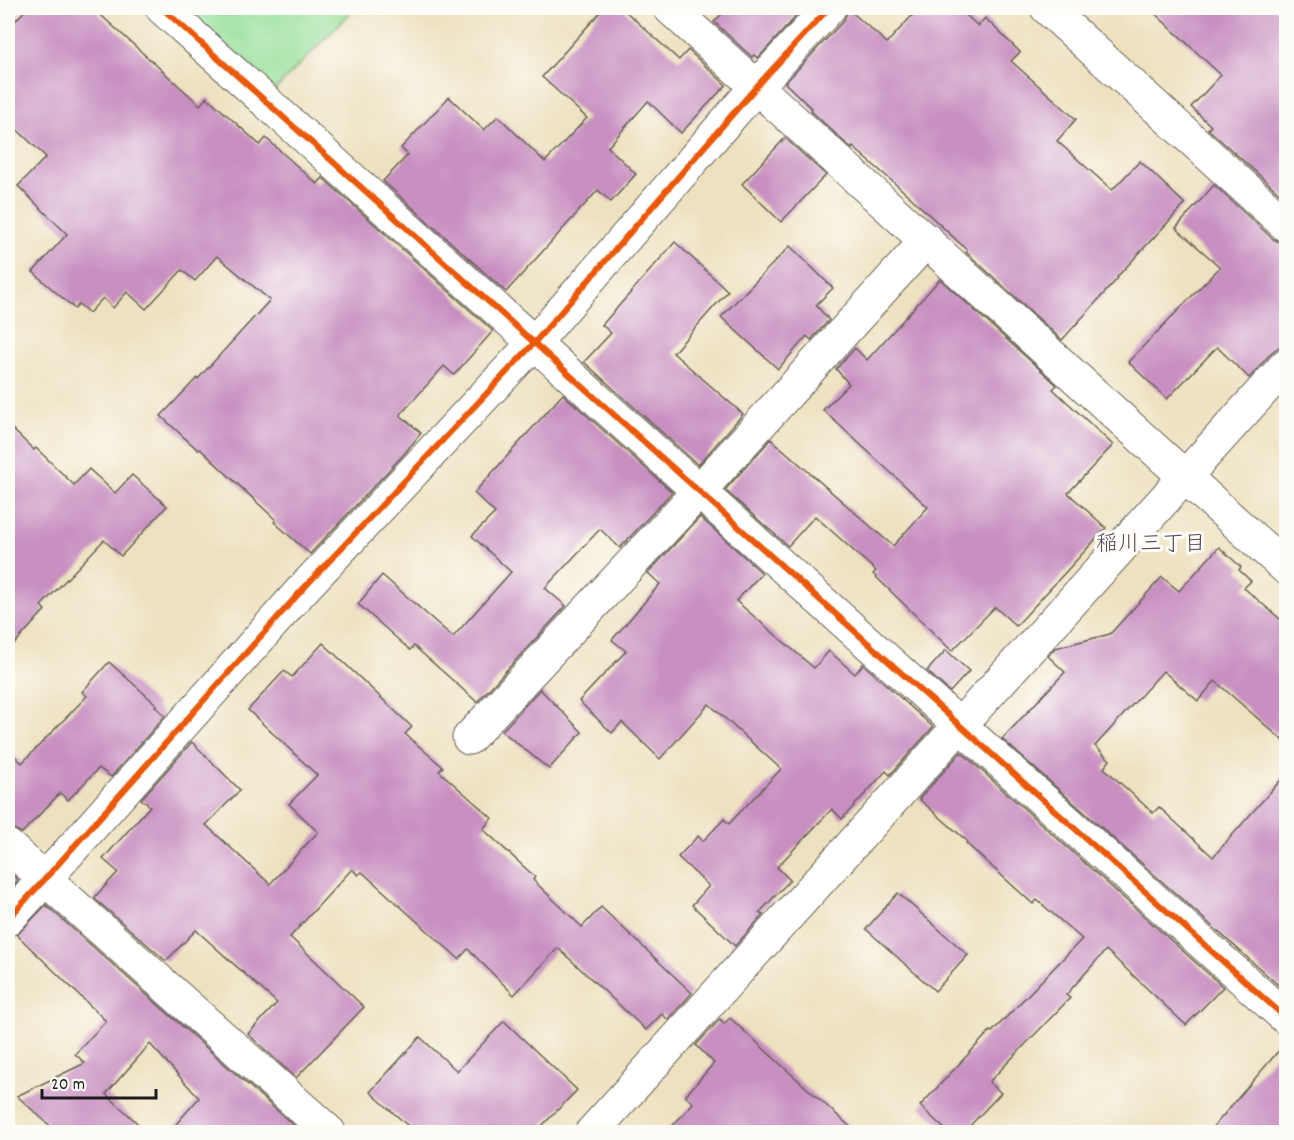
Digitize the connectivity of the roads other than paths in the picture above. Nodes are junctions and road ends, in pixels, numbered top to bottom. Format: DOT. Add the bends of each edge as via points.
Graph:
graph roads {
  1 [pos="162,8"];
  2 [pos="670,8"];
  3 [pos="830,8"];
  4 [pos="1047,8"];
  5 [pos="757,86"];
  6 [pos="1287,225"];
  7 [pos="927,240"];
  8 [pos="535,342"];
  9 [pos="1287,365"];
  10 [pos="1185,477"];
  11 [pos="700,490"];
  12 [pos="1287,568"];
  13 [pos="959,726"];
  14 [pos="469,738"];
  15 [pos="8,846"];
  16 [pos="45,879"];
  17 [pos="8,919"];
  18 [pos="1287,1018"];
  19 [pos="328,1132"];
  20 [pos="592,1132"];
  1 -- 8 [label="street"];
  2 -- 5 [label="street"];
  3 -- 5 [label="street"];
  4 -- 6 [label="street"];
  5 -- 7 [label="street"];
  5 -- 8 [label="street"];
  7 -- 10 [label="street"];
  7 -- 11 [label="street"];
  8 -- 11 [label="street"];
  8 -- 16 [label="street" via="302,590"];
  9 -- 10 [label="street"];
  10 -- 12 [label="street"];
  10 -- 13 [label="street"];
  11 -- 13 [label="street"];
  11 -- 14 [label="street"];
  13 -- 18 [label="street"];
  13 -- 20 [label="street"];
  15 -- 16 [label="street"];
  16 -- 17 [label="street"];
  16 -- 19 [label="street"];
}
